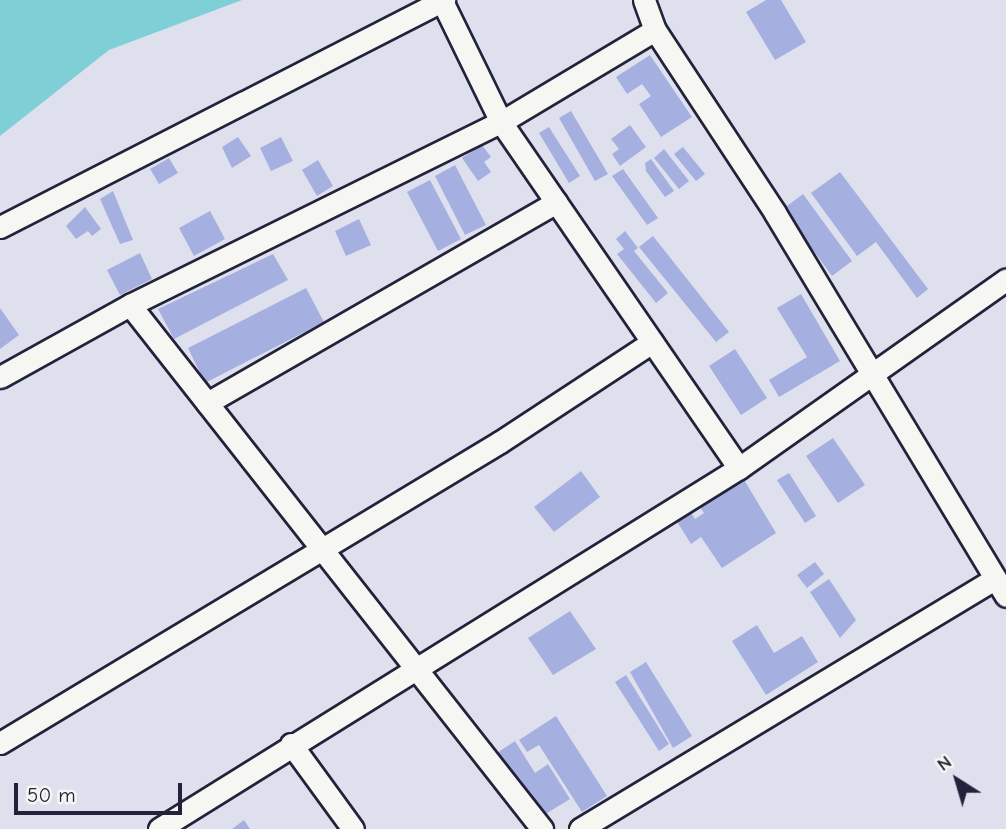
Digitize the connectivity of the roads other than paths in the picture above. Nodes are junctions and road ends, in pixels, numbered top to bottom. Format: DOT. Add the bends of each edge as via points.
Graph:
graph roads {
  1 [pos="644,0"];
  2 [pos="443,1"];
  3 [pos="655,30"];
  4 [pos="501,122"];
  5 [pos="556,202"];
  6 [pos="0,227"];
  7 [pos="1006,280"];
  8 [pos="130,305"];
  9 [pos="652,342"];
  10 [pos="870,376"];
  11 [pos="0,377"];
  12 [pos="207,403"];
  13 [pos="738,468"];
  14 [pos="321,549"];
  15 [pos="1001,588"];
  16 [pos="418,668"];
  17 [pos="0,743"];
  18 [pos="291,744"];
  19 [pos="159,829"];
  20 [pos="353,829"];
  21 [pos="542,829"];
  22 [pos="580,829"];
  1 -- 3 [label="street"];
  2 -- 4 [label="street"];
  2 -- 6 [label="street"];
  3 -- 4 [label="street"];
  3 -- 10 [label="street" via="775,213"];
  4 -- 5 [label="street"];
  4 -- 8 [label="street"];
  5 -- 9 [label="street"];
  5 -- 12 [label="street"];
  7 -- 10 [label="street"];
  8 -- 11 [label="street"];
  8 -- 12 [label="street"];
  9 -- 13 [label="street"];
  9 -- 14 [label="street" via="511,435"];
  10 -- 13 [label="street"];
  10 -- 15 [label="street"];
  12 -- 14 [label="street"];
  13 -- 16 [label="street"];
  14 -- 16 [label="street"];
  14 -- 17 [label="street"];
  15 -- 22 [label="street"];
  16 -- 18 [label="street"];
  16 -- 21 [label="street"];
  18 -- 19 [label="street"];
  18 -- 20 [label="street"];
}
